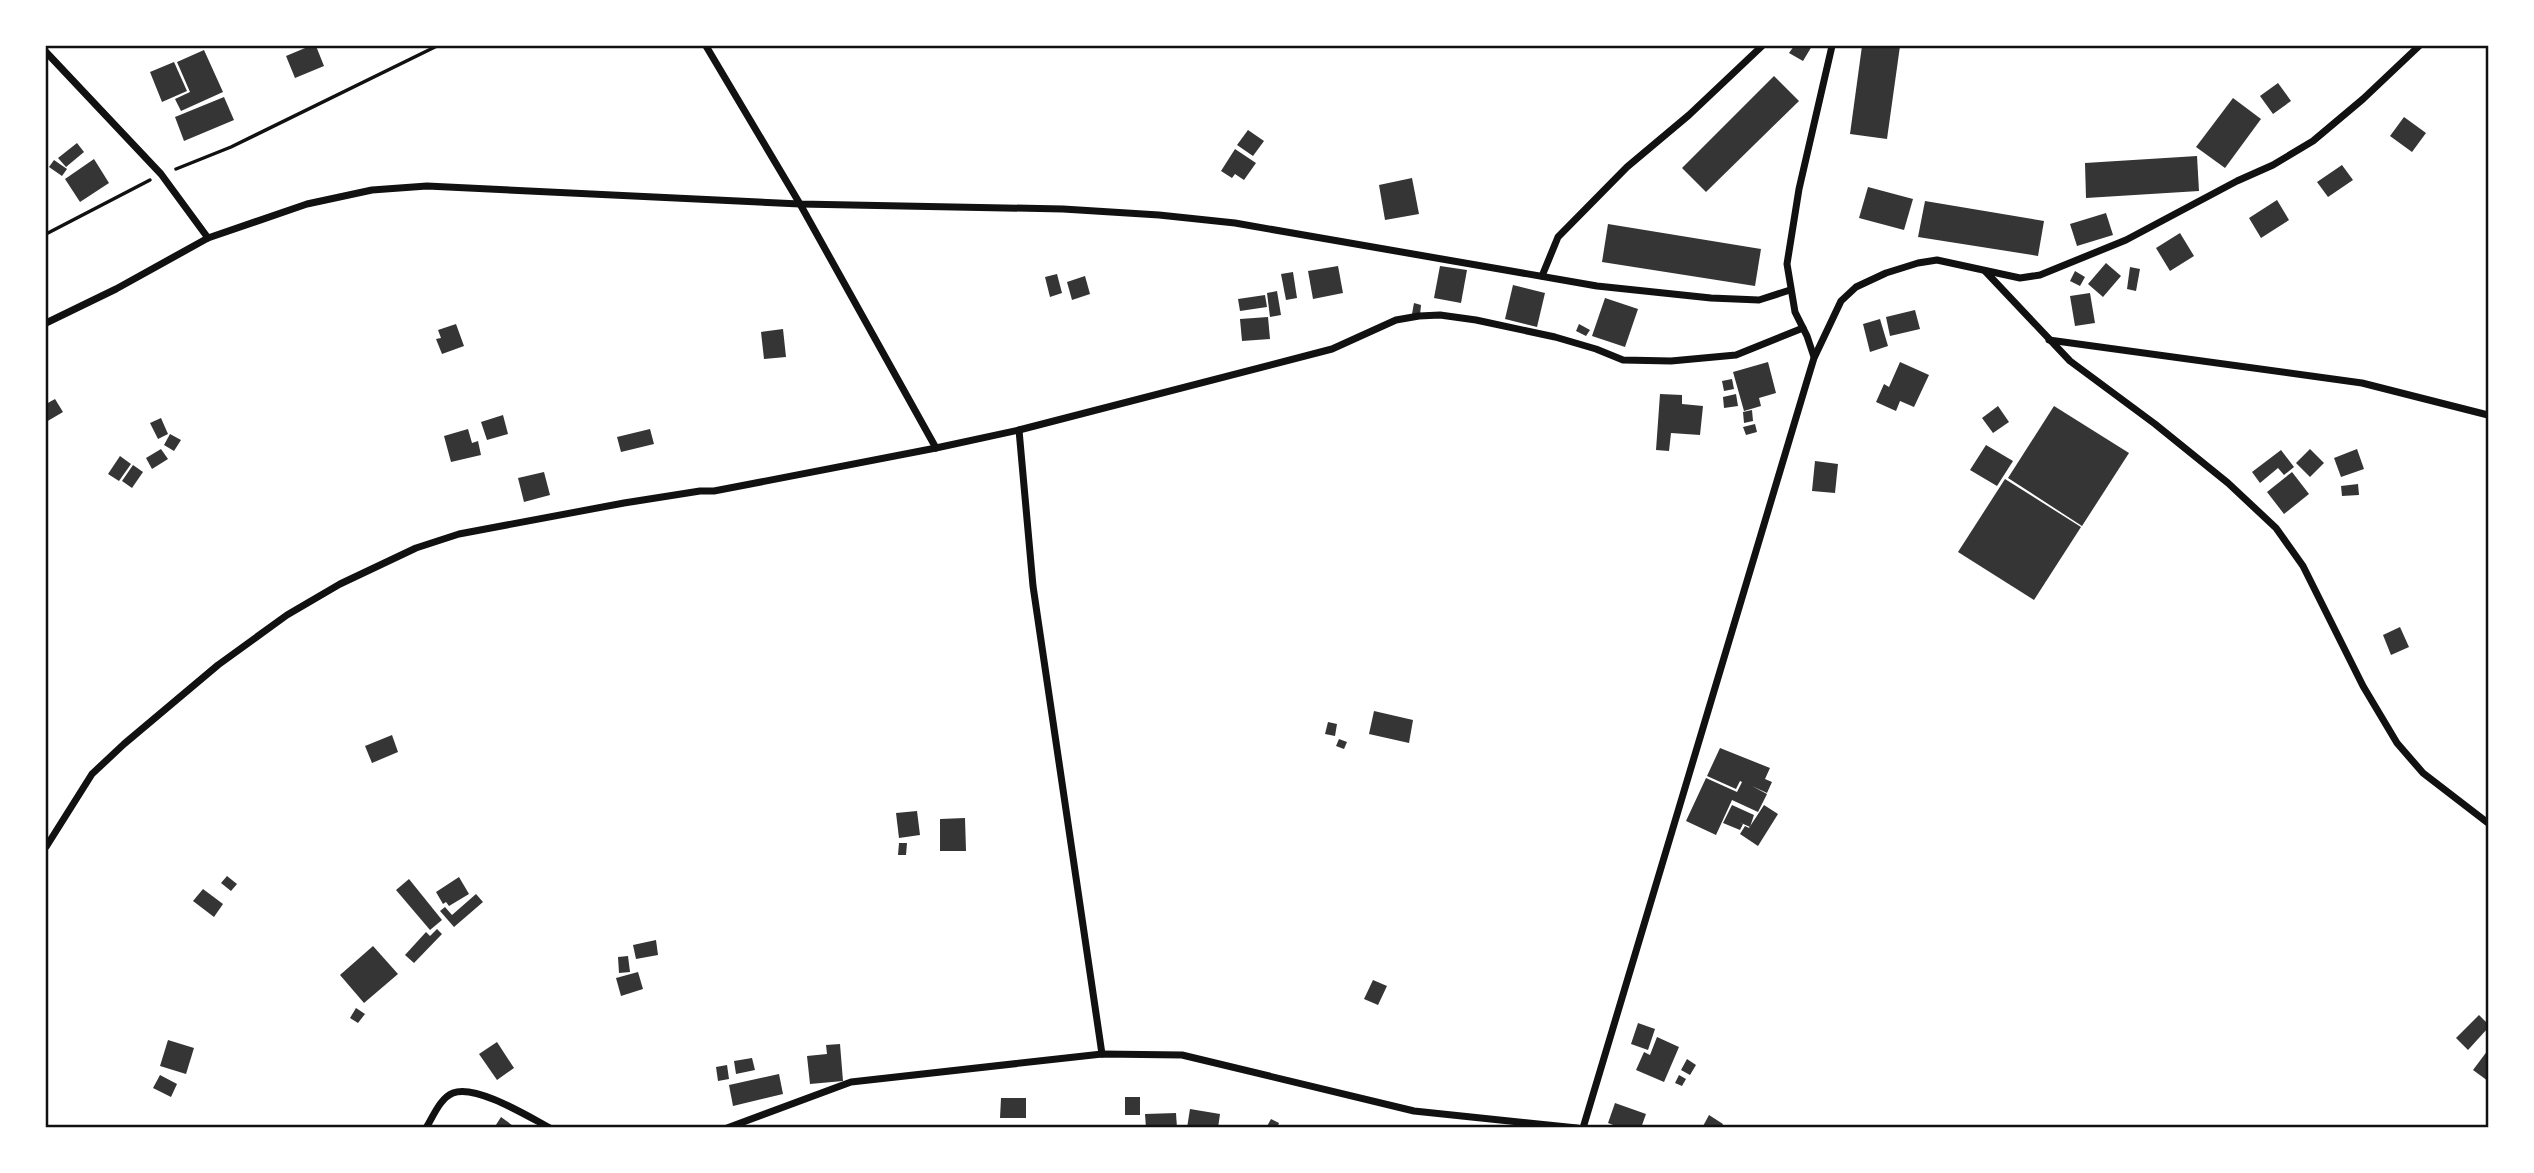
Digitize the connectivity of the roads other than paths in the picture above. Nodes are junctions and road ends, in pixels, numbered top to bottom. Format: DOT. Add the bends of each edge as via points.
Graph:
graph roads {
  1 [pos="706,46"];
  2 [pos="1762,46"];
  3 [pos="1832,46"];
  4 [pos="2418,46"];
  5 [pos="46,52"];
  6 [pos="800,204"];
  7 [pos="208,238"];
  8 [pos="1984,270"];
  9 [pos="1542,276"];
  10 [pos="1790,290"];
  11 [pos="46,323"];
  12 [pos="1802,328"];
  13 [pos="2049,340"];
  14 [pos="1814,358"];
  15 [pos="2488,415"];
  16 [pos="1018,429"];
  17 [pos="936,448"];
  18 [pos="2488,824"];
  19 [pos="46,847"];
  20 [pos="1102,1054"];
  21 [pos="426,1128"];
  22 [pos="550,1128"];
  23 [pos="727,1128"];
  24 [pos="1577,1128"];
  25 [pos="1583,1128"];
  1 -- 6 [label="street"];
  2 -- 9 [label="street" via="1627,167 1558,237"];
  3 -- 10 [label="street" via="1798,189 1787,264"];
  4 -- 8 [label="street" via="2327,130 2273,165 2126,240 2040,275 2020,278"];
  5 -- 7 [label="street" via="161,174"];
  6 -- 7 [label="street" via="414,187 372,190 307,204"];
  6 -- 9 [label="street" via="1063,209 1171,216"];
  6 -- 17 [label="street"];
  7 -- 11 [label="street"];
  8 -- 13 [label="street"];
  8 -- 14 [label="street" via="1937,260 1886,272 1856,287 1841,302"];
  9 -- 10 [label="street" via="1711,298 1759,300"];
  10 -- 12 [label="street"];
  12 -- 14 [label="street"];
  12 -- 16 [label="street" via="1736,355 1623,360 1555,337 1476,320 1419,316 1396,320 1332,349"];
  13 -- 15 [label="street" via="2362,383"];
  13 -- 18 [label="street" via="2228,483 2276,528 2303,566 2363,687 2397,743 2423,773"];
  14 -- 25 [label="street"];
  16 -- 17 [label="street"];
  16 -- 20 [label="street" via="1033,586"];
  17 -- 19 [label="street" via="459,534 416,548 287,615 218,665 92,774"];
  20 -- 23 [label="street" via="851,1082"];
  20 -- 24 [label="street" via="1181,1055 1414,1111"];
  21 -- 22 [label="street" via="439,1105 453,1093 468,1092"];
}
